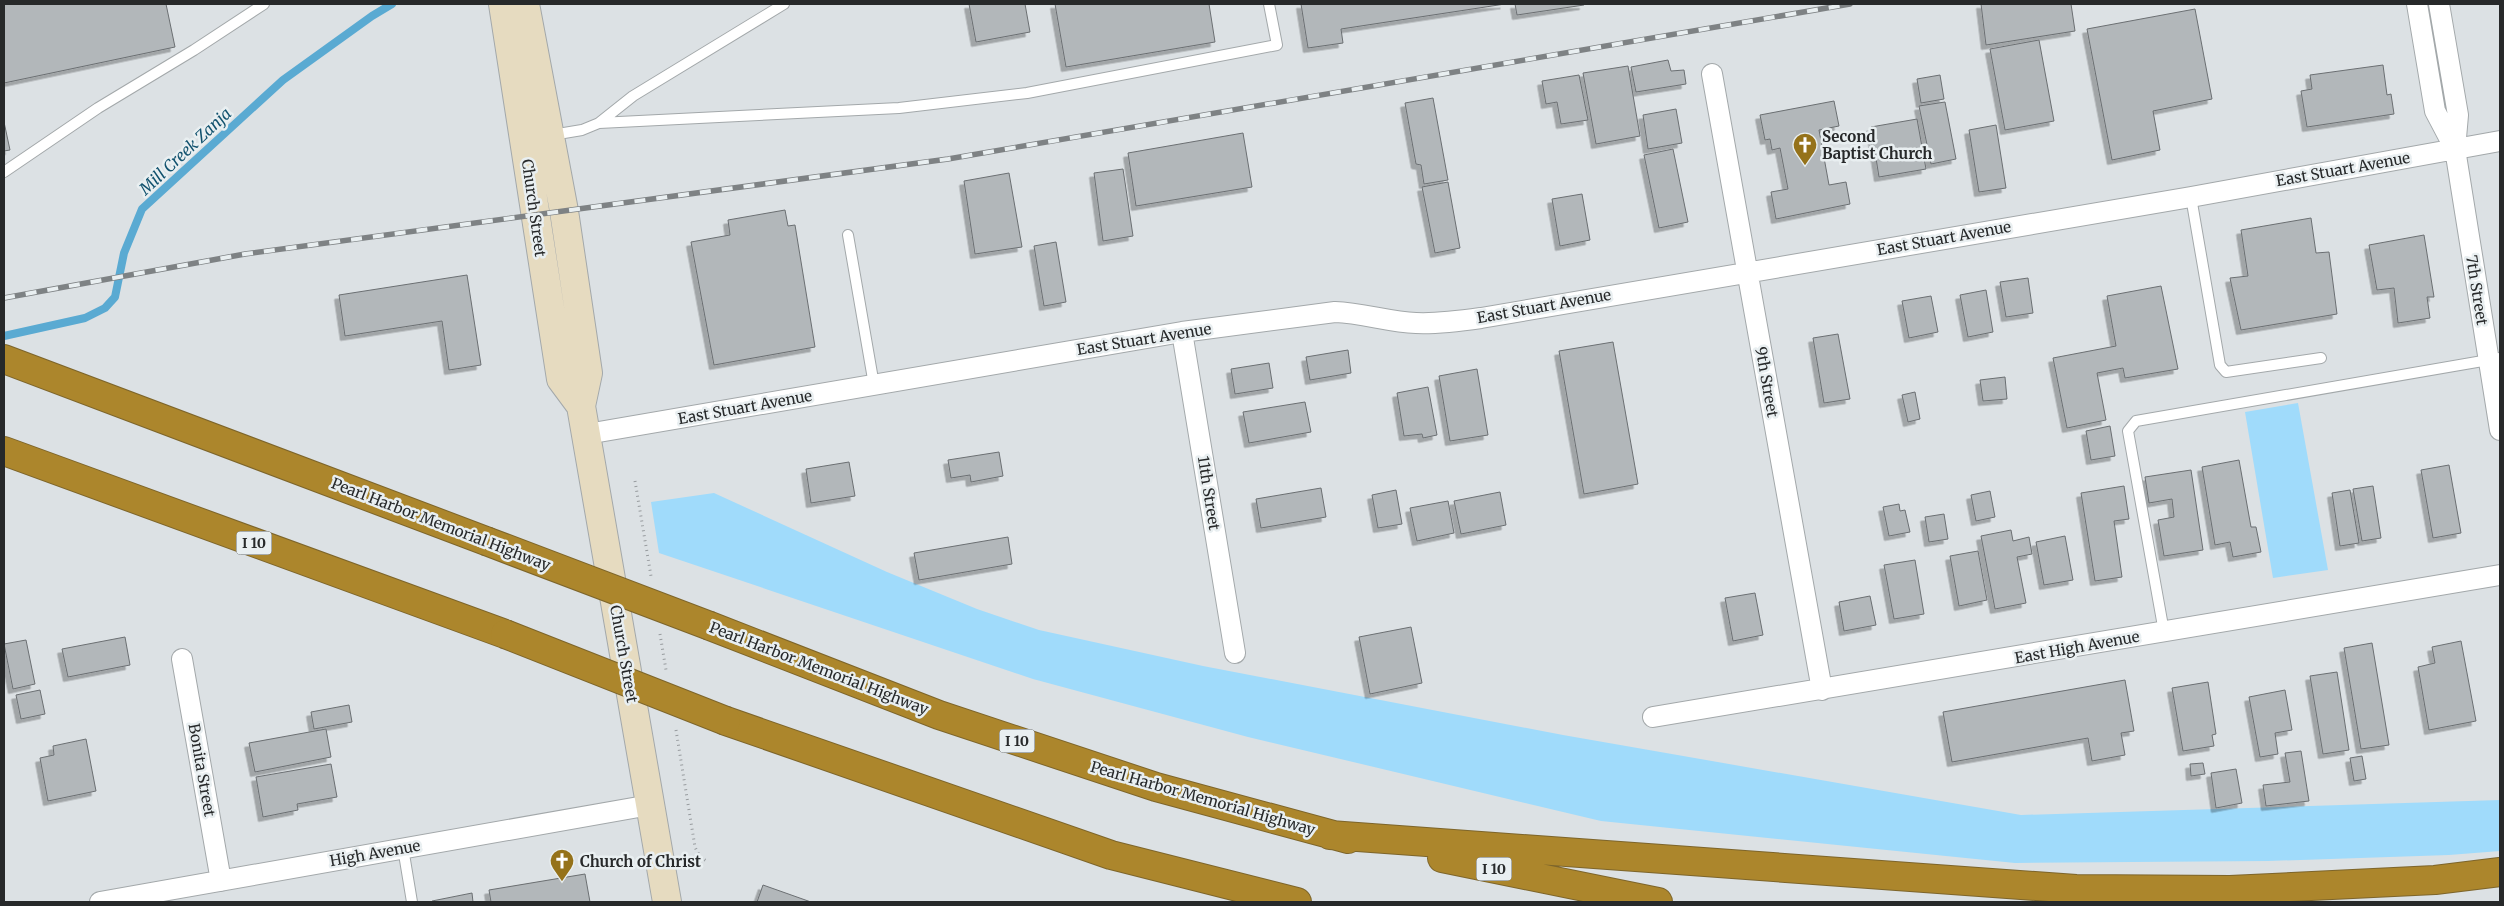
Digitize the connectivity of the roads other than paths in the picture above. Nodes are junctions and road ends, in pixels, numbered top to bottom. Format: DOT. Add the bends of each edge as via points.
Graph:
graph roads {
  1 [pos="264,4"];
  2 [pos="503,4"];
  3 [pos="525,4"];
  4 [pos="784,4"];
  5 [pos="1269,4"];
  6 [pos="2416,4"];
  7 [pos="2439,4"];
  8 [pos="1712,74"];
  9 [pos="599,123"];
  10 [pos="551,136"];
  11 [pos="2500,141"];
  12 [pos="2454,149"];
  13 [pos="4,172"];
  14 [pos="2191,197"];
  15 [pos="848,235"];
  16 [pos="1748,271"];
  17 [pos="1182,332"];
  18 [pos="4,358"];
  19 [pos="2321,358"];
  20 [pos="2494,359"];
  21 [pos="874,386"];
  22 [pos="582,406"];
  23 [pos="2500,430"];
  24 [pos="587,434"];
  25 [pos="4,451"];
  26 [pos="2500,575"];
  27 [pos="2164,632"];
  28 [pos="1235,653"];
  29 [pos="182,658"];
  30 [pos="1822,690"];
  31 [pos="1654,717"];
  32 [pos="650,805"];
  33 [pos="1330,835"];
  34 [pos="403,848"];
  35 [pos="2500,872"];
  36 [pos="221,881"];
  37 [pos="100,902"];
  38 [pos="412,902"];
  39 [pos="667,902"];
  40 [pos="1296,902"];
  41 [pos="1658,902"];
  1 -- 13 [label="lane" via="98,108"];
  2 -- 22 [label="street, Church Street" via="560,379"];
  3 -- 10 [label="street, Church Street"];
  4 -- 9 [label="lane" via="634,96"];
  5 -- 9 [label="lane" via="1277,45 1028,93 900,108"];
  6 -- 12 [label="street, 7th Street" via="2435,111"];
  7 -- 12 [label="street, 7th Street" via="2458,115"];
  8 -- 16 [label="street, 9th Street"];
  9 -- 10 [label="lane"];
  10 -- 22 [label="street, Church Street" via="588,374"];
  11 -- 12 [label="street, East Stuart Avenue"];
  12 -- 14 [label="street, East Stuart Avenue"];
  12 -- 20 [label="street, 7th Street"];
  14 -- 16 [label="street, East Stuart Avenue"];
  14 -- 19 [label="lane" via="2220,364 2226,372"];
  15 -- 21 [label="lane"];
  16 -- 17 [label="street, East Stuart Avenue" via="1448,322 1414,323 1336,312"];
  16 -- 30 [label="street, 9th Street"];
  17 -- 21 [label="street, East Stuart Avenue"];
  17 -- 28 [label="street, 11th Street"];
  18 -- 33 [label="highway, Pearl Harbor Memorial Highway / I 10, bridge" via="939,715 1156,787"];
  20 -- 23 [label="street, 7th Street"];
  20 -- 27 [label="lane" via="2136,421 2128,431"];
  21 -- 24 [label="street, East Stuart Avenue"];
  22 -- 24 [label="street, Church Street"];
  24 -- 32 [label="street, Church Street"];
  25 -- 40 [label="highway, I 10, bridge" via="505,634 726,721 1111,854"];
  26 -- 27 [label="street, East High Avenue"];
  27 -- 30 [label="street, East High Avenue"];
  29 -- 36 [label="street, Bonita Street"];
  30 -- 31 [label="street, East High Avenue"];
  32 -- 34 [label="street, High Avenue"];
  32 -- 39 [label="street, Church Street"];
  33 -- 35 [label="highway" via="2076,889 2230,890 2435,880"];
  33 -- 41 [label="highway, Pearl Harbor Memorial Highway / I 10"];
  34 -- 36 [label="street, High Avenue"];
  34 -- 38 [label="lane"];
  36 -- 37 [label="street, High Avenue"];
}
